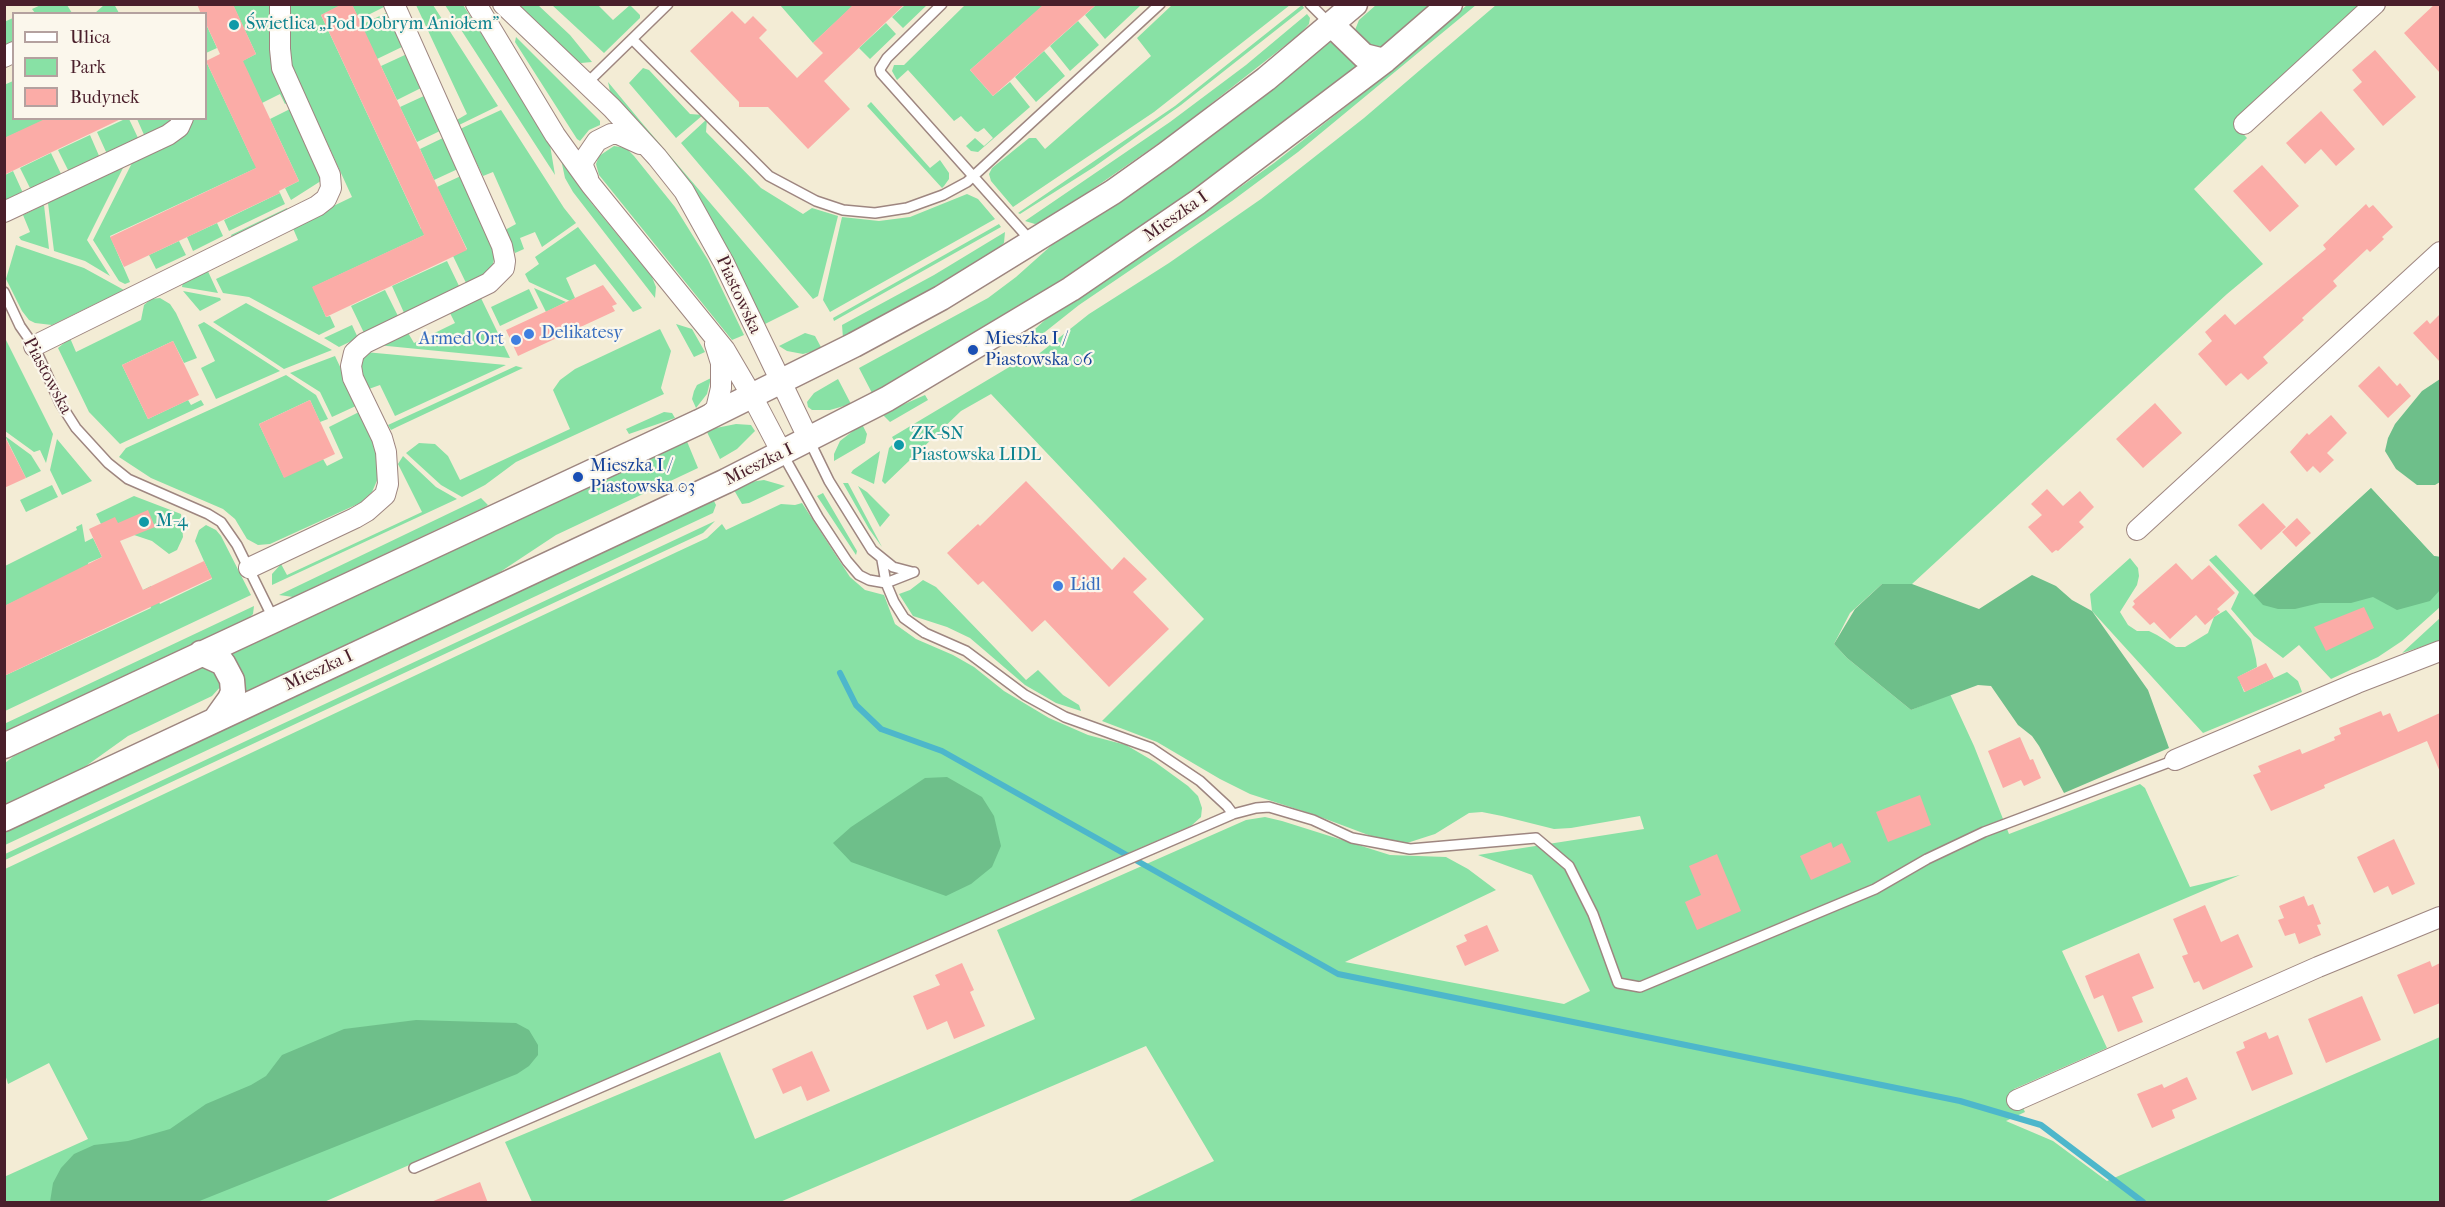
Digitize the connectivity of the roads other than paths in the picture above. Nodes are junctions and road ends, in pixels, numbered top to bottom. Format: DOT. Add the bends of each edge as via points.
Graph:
graph roads {
  1 [pos="280,4"];
  2 [pos="393,4"];
  3 [pos="476,4"];
  4 [pos="503,4"];
  5 [pos="668,4"];
  6 [pos="942,4"];
  7 [pos="1160,4"];
  8 [pos="1310,4"];
  9 [pos="1355,4"];
  10 [pos="1450,4"];
  11 [pos="2375,4"];
  12 [pos="1332,25"];
  13 [pos="632,39"];
  14 [pos="1384,61"];
  15 [pos="587,83"];
  16 [pos="182,120"];
  17 [pos="2244,124"];
  18 [pos="657,157"];
  19 [pos="973,177"];
  20 [pos="591,185"];
  21 [pos="4,212"];
  22 [pos="1033,243"];
  23 [pos="2440,252"];
  24 [pos="4,292"];
  25 [pos="711,333"];
  26 [pos="34,346"];
  27 [pos="780,382"];
  28 [pos="752,396"];
  29 [pos="706,418"];
  30 [pos="809,440"];
  31 [pos="782,453"];
  32 [pos="2137,530"];
  33 [pos="882,560"];
  34 [pos="249,568"];
  35 [pos="886,583"];
  36 [pos="274,620"];
  37 [pos="2440,651"];
  38 [pos="201,653"];
  39 [pos="215,720"];
  40 [pos="4,746"];
  41 [pos="2175,760"];
  42 [pos="1233,814"];
  43 [pos="4,819"];
  44 [pos="2440,917"];
  45 [pos="2017,1100"];
  46 [pos="414,1168"];
  1 -- 26 [label="street" via="282,68 330,175 331,188 326,199"];
  2 -- 34 [label="street" via="502,246 504,268 489,283 354,353 353,378 386,452 385,495 356,518"];
  3 -- 20 [label="street, Piastowska" via="555,135"];
  4 -- 15 [label="street, Piastowska"];
  5 -- 13 [label="lane"];
  6 -- 19 [label="lane" via="887,57 880,69 887,82"];
  7 -- 19 [label="lane"];
  8 -- 12 [label="lane"];
  9 -- 12 [label="street"];
  10 -- 14 [label="street, Mieszka I"];
  11 -- 17 [label="street"];
  12 -- 14 [label="street" via="1364,56"];
  12 -- 22 [label="street" via="1165,155"];
  13 -- 15 [label="lane"];
  13 -- 19 [label="lane" via="769,176 816,201 857,212 891,212 943,195"];
  14 -- 30 [label="street, Mieszka I" via="1244,170 1080,283 963,355"];
  15 -- 18 [label="street, Piastowska"];
  16 -- 21 [label="street" via="168,135"];
  18 -- 20 [label="street, Piastowska" via="628,137 603,137 584,160"];
  18 -- 27 [label="street, Piastowska" via="700,217"];
  19 -- 22 [label="lane"];
  20 -- 25 [label="street, Piastowska"];
  22 -- 27 [label="street" via="941,298"];
  23 -- 32 [label="street"];
  24 -- 26 [label="lane, Piastowska"];
  25 -- 28 [label="street, Piastowska"];
  25 -- 29 [label="street, Piastowska" via="722,380 716,409"];
  26 -- 34 [label="lane, Piastowska" via="65,412 100,455 136,484 221,522"];
  27 -- 28 [label="street"];
  27 -- 30 [label="street, Piastowska"];
  28 -- 29 [label="street"];
  28 -- 31 [label="street, Piastowska"];
  29 -- 36 [label="street"];
  30 -- 31 [label="street, Mieszka I"];
  30 -- 33 [label="lane" via="851,519"];
  31 -- 35 [label="lane" via="818,517 854,569 869,580"];
  31 -- 39 [label="street, Mieszka I"];
  33 -- 35 [label="lane"];
  33 -- 35 [label="lane" via="914,572"];
  34 -- 36 [label="lane, Piastowska"];
  35 -- 42 [label="lane" via="904,618 925,633 966,651 1025,695 1065,717 1151,748 1200,781"];
  36 -- 38 [label="street"];
  37 -- 41 [label="street"];
  38 -- 39 [label="street" via="224,663 232,680 233,692"];
  38 -- 40 [label="street"];
  39 -- 43 [label="street, Mieszka I"];
  41 -- 42 [label="lane" via="1984,832 1875,889 1641,987 1618,983 1593,914 1569,866 1536,838 1410,849 1352,837 1269,807"];
  42 -- 46 [label="lane"];
  44 -- 45 [label="street"];
}
